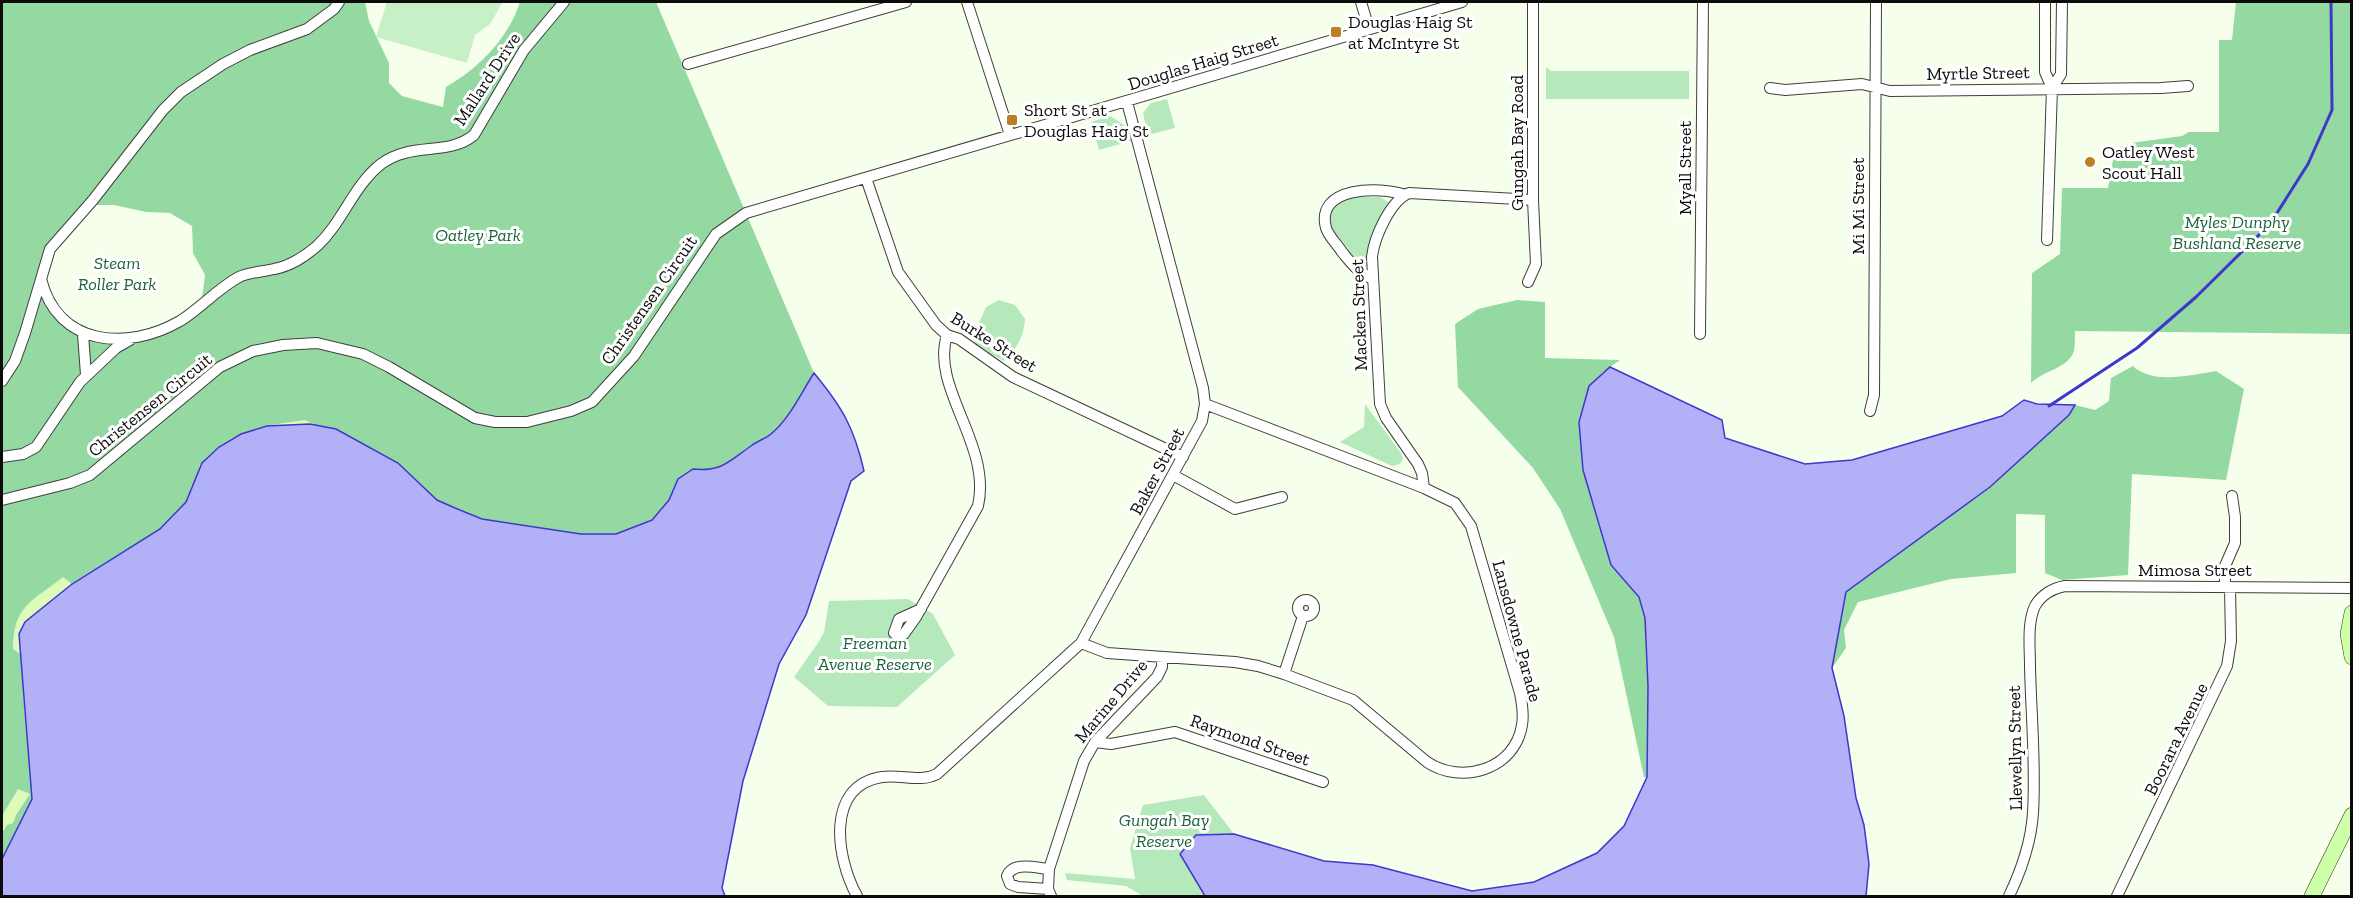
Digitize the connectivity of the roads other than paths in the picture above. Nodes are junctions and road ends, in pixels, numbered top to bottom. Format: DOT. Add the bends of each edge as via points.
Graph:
graph roads {
  1 [pos="339,2"];
  2 [pos="564,2"];
  3 [pos="906,2"];
  4 [pos="967,2"];
  5 [pos="1361,2"];
  6 [pos="1461,2"];
  7 [pos="1533,2"];
  8 [pos="1703,2"];
  9 [pos="1876,2"];
  10 [pos="2046,2"];
  11 [pos="2062,2"];
  12 [pos="1369,29"];
  13 [pos="688,64"];
  14 [pos="2188,86"];
  15 [pos="1875,87"];
  16 [pos="1770,88"];
  17 [pos="2052,88"];
  18 [pos="1127,102"];
  19 [pos="1010,135"];
  20 [pos="866,178"];
  21 [pos="1405,195"];
  22 [pos="1533,200"];
  23 [pos="746,213"];
  24 [pos="2048,240"];
  25 [pos="41,279"];
  26 [pos="1373,279"];
  27 [pos="1528,282"];
  28 [pos="83,334"];
  29 [pos="1700,334"];
  30 [pos="947,335"];
  31 [pos="136,337"];
  32 [pos="86,375"];
  33 [pos="2,381"];
  34 [pos="1205,404"];
  35 [pos="1870,411"];
  36 [pos="2,457"];
  37 [pos="1183,457"];
  38 [pos="1173,475"];
  39 [pos="1424,488"];
  40 [pos="2232,496"];
  41 [pos="1282,497"];
  42 [pos="2,500"];
  43 [pos="2228,587"];
  44 [pos="2352,588"];
  45 [pos="2041,598"];
  46 [pos="921,609"];
  47 [pos="2352,613"];
  48 [pos="1303,616"];
  49 [pos="1081,643"];
  50 [pos="1162,657"];
  51 [pos="2352,657"];
  52 [pos="1284,674"];
  53 [pos="1095,742"];
  54 [pos="1323,782"];
  55 [pos="2352,815"];
  56 [pos="1049,869"];
  57 [pos="1050,893"];
  58 [pos="857,897"];
  59 [pos="2009,897"];
  60 [pos="2117,897"];
  61 [pos="2312,897"];
  1 -- 25 [label="street" via="307,29 238,55 171,101 50,249"];
  2 -- 31 [label="street, Mallard Drive" via="524,50 474,135 453,146 411,150 391,158 368,176 330,233 304,256 287,266 237,278 189,316"];
  3 -- 13 [label="street"];
  4 -- 19 [label="street"];
  5 -- 12 [label="street"];
  6 -- 12 [label="street, Douglas Haig Street"];
  7 -- 22 [label="street, Gungah Bay Road"];
  8 -- 29 [label="street, Myall Street"];
  9 -- 15 [label="street, Mi Mi Street"];
  10 -- 11 [label="street"];
  10 -- 17 [label="street" via="2045,72"];
  11 -- 17 [label="street" via="2061,74"];
  12 -- 18 [label="street, Douglas Haig Street"];
  14 -- 17 [label="street, Myrtle Street"];
  15 -- 16 [label="street, Myrtle Street" via="1862,84"];
  15 -- 17 [label="street, Myrtle Street" via="1890,91"];
  15 -- 35 [label="street, Mi Mi Street" via="1874,395"];
  17 -- 24 [label="street"];
  18 -- 19 [label="street, Douglas Haig Street"];
  18 -- 34 [label="street, Baker Street"];
  19 -- 20 [label="street, Douglas Haig Street"];
  20 -- 23 [label="street, Douglas Haig Street"];
  20 -- 30 [label="street, Burke Street" via="898,272"];
  21 -- 22 [label="street" via="1415,192"];
  21 -- 26 [label="street, Macken Street" via="1377,235"];
  21 -- 26 [label="street" via="1388,191 1348,192 1327,208 1328,233 1358,273"];
  22 -- 27 [label="street, Gungah Bay Road" via="1536,264"];
  23 -- 42 [label="street, Christensen Circuit" via="716,234 634,356 592,402 571,411 527,422 475,418 363,354 317,344 268,347 220,367 90,475"];
  25 -- 28 [label="street" via="62,318"];
  25 -- 33 [label="street" via="15,361"];
  26 -- 39 [label="street, Macken Street" via="1380,404 1422,472"];
  28 -- 31 [label="street" via="106,339"];
  28 -- 32 [label="street"];
  30 -- 37 [label="street, Burke Street" via="959,339 1002,371"];
  30 -- 46 [label="street" via="943,348 945,367 978,459 982,491 978,506"];
  31 -- 32 [label="street" via="116,348"];
  32 -- 36 [label="street" via="36,447 23,454"];
  34 -- 37 [label="street, Baker Street" via="1199,428"];
  34 -- 39 [label="street, Lansdowne Parade"];
  37 -- 38 [label="street, Baker Street"];
  38 -- 41 [label="street" via="1235,509"];
  38 -- 49 [label="street, Baker Street"];
  39 -- 52 [label="street, Lansdowne Parade" via="1455,503 1471,526 1522,704 1522,726 1509,752 1484,770 1464,774 1444,771 1427,762 1353,700"];
  40 -- 43 [label="street, Boorara Avenue" via="2235,543 2225,566"];
  43 -- 44 [label="street, Mimosa Street"];
  43 -- 45 [label="street, Mimosa Street" via="2065,586"];
  43 -- 60 [label="street, Boorara Avenue" via="2231,641 2227,666"];
  45 -- 59 [label="street, Llewellyn Street" via="2034,608 2031,630 2031,835"];
  47 -- 51 [label="street" via="2348,627"];
  48 -- 52 [label="street"];
  49 -- 50 [label="street, Lansdowne Parade" via="1107,653"];
  49 -- 58 [label="street, Baker Street" via="937,774 924,778 883,777 857,790 845,806 839,826 845,872"];
  50 -- 52 [label="street, Lansdowne Parade" via="1241,663"];
  50 -- 53 [label="street, Marine Drive" via="1157,677"];
  53 -- 54 [label="street, Raymond Street" via="1111,744 1176,732"];
  53 -- 56 [label="street, Marine Drive" via="1084,761"];
  55 -- 61 [label="street"];
  56 -- 57 [label="street, Marine Drive"];
  56 -- 57 [label="street, Marine Drive" via="1016,867 1007,876 1015,887"];
}
